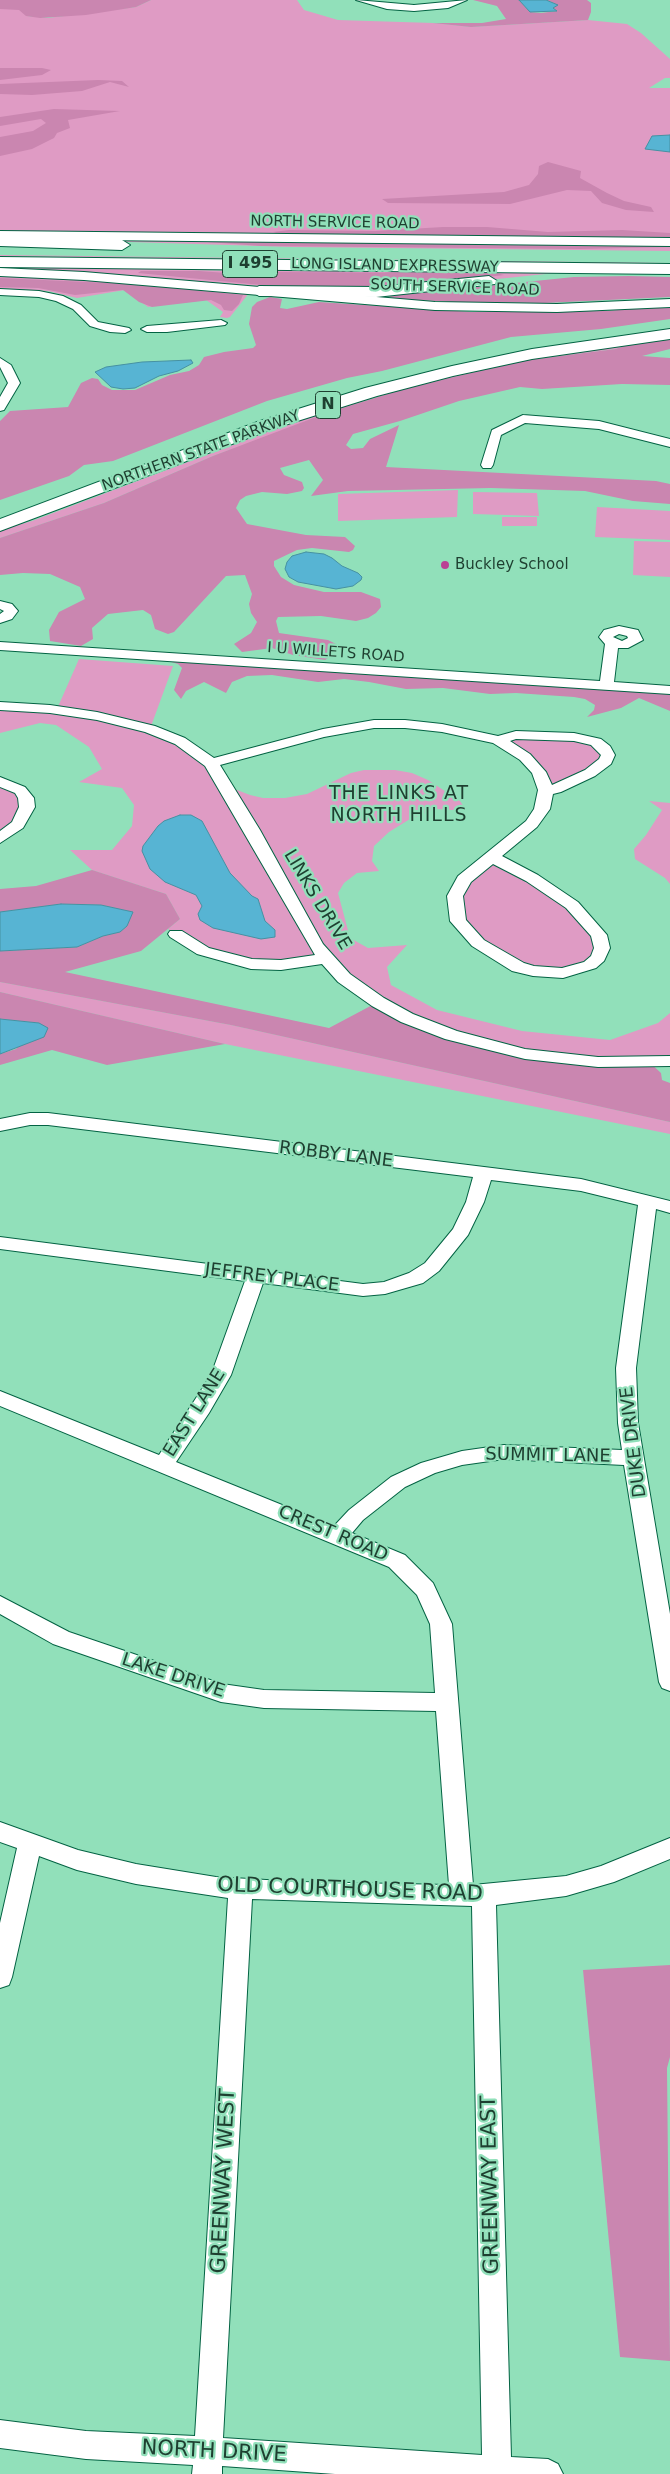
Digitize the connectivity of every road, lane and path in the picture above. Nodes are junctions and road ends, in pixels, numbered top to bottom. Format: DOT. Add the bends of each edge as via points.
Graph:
graph roads {
  1 [pos="360,0"];
  2 [pos="463,0"];
  3 [pos="0,235"];
  4 [pos="0,241"];
  5 [pos="670,242"];
  6 [pos="0,251"];
  7 [pos="428,254"];
  8 [pos="670,256"];
  9 [pos="0,262"];
  10 [pos="670,269"];
  11 [pos="0,272"];
  12 [pos="670,273"];
  13 [pos="0,292"];
  14 [pos="258,292"];
  15 [pos="670,303"];
  16 [pos="221,323"];
  17 [pos="670,326"];
  18 [pos="670,334"];
  19 [pos="0,361"];
  20 [pos="0,407"];
  21 [pos="670,443"];
  22 [pos="487,465"];
  23 [pos="0,514"];
  24 [pos="0,525"];
  25 [pos="0,605"];
  26 [pos="0,619"];
  27 [pos="612,643"];
  28 [pos="0,646"];
  29 [pos="606,686"];
  30 [pos="670,690"];
  31 [pos="0,706"];
  32 [pos="498,740"];
  33 [pos="211,763"];
  34 [pos="0,781"];
  35 [pos="546,790"];
  36 [pos="0,838"];
  37 [pos="492,857"];
  38 [pos="176,934"];
  39 [pos="326,958"];
  40 [pos="670,1061"];
  41 [pos="0,1125"];
  42 [pos="484,1173"];
  43 [pos="647,1201"];
  44 [pos="670,1207"];
  45 [pos="0,1243"];
  46 [pos="256,1276"];
  47 [pos="3,1403"];
  48 [pos="634,1458"];
  49 [pos="164,1464"];
  50 [pos="338,1536"];
  51 [pos="0,1604"];
  52 [pos="667,1647"];
  53 [pos="670,1682"];
  54 [pos="448,1702"];
  55 [pos="0,1832"];
  56 [pos="30,1844"];
  57 [pos="670,1848"];
  58 [pos="241,1888"];
  59 [pos="473,1896"];
  60 [pos="0,1977"];
  61 [pos="0,2434"];
  62 [pos="208,2462"];
  63 [pos="497,2472"];
  64 [pos="548,2474"];
  1 -- 2 [label="street" via="414,8 448,5"];
  3 -- 5 [label="main road, NORTH SERVICE ROAD"];
  4 -- 7 [label="highway" via="403,250"];
  6 -- 7 [label="highway, LONG ISLAND EXPRESSWAY / I 495"];
  7 -- 8 [label="highway, LONG ISLAND EXPRESSWAY / I 495"];
  9 -- 10 [label="highway, LONG ISLAND EXPRESSWAY / I 495"];
  11 -- 14 [label="main road, SOUTH SERVICE ROAD"];
  12 -- 14 [label="highway" via="551,275 376,292"];
  13 -- 16 [label="street" via="59,298 77,306 94,324 125,330 127,326 136,324 147,329 168,329"];
  14 -- 15 [label="main road, SOUTH SERVICE ROAD" via="481,308"];
  17 -- 23 [label="highway, NORTHERN STATE PARKWAY / N" via="515,349 370,383 248,421"];
  18 -- 24 [label="highway, NORTHERN STATE PARKWAY / N" via="532,354 362,395 266,425"];
  19 -- 20 [label="street" via="7,367 14,383"];
  21 -- 22 [label="street" via="599,425 523,418 496,433"];
  25 -- 26 [label="street" via="11,611"];
  27 -- 29 [label="street"];
  28 -- 29 [label="street, I U WILLETS ROAD"];
  29 -- 30 [label="street, I U WILLETS ROAD"];
  31 -- 33 [label="street, LINKS DRIVE" via="97,716 150,729 180,741"];
  32 -- 33 [label="street" via="442,728 374,724 323,733"];
  32 -- 35 [label="street" via="525,757 539,772"];
  32 -- 35 [label="street" via="516,736 574,737 596,742 605,748 608,754 606,761 590,773"];
  33 -- 39 [label="street, LINKS DRIVE"];
  34 -- 36 [label="street" via="20,790 26,798 27,808 18,825"];
  35 -- 37 [label="street" via="542,808 532,824"];
  37 -- 37 [label="street" via="474,870 458,888 458,921 464,931 497,956 533,972 563,973 590,965 598,958 602,948 599,935 572,905 532,878"];
  38 -- 39 [label="street" via="204,951 251,964 281,965"];
  39 -- 40 [label="street, LINKS DRIVE" via="344,978 378,1002 407,1018 451,1035 525,1054 568,1059"];
  41 -- 42 [label="street, ROBBY LANE" via="48,1119"];
  42 -- 43 [label="street, ROBBY LANE" via="581,1185"];
  42 -- 46 [label="street, JEFFREY PLACE" via="460,1231 432,1267 416,1278 385,1288 364,1290"];
  43 -- 44 [label="street, ROBBY LANE"];
  43 -- 48 [label="street, DUKE DRIVE" via="626,1368 628,1423"];
  45 -- 46 [label="street, JEFFREY PLACE"];
  46 -- 49 [label="street, EAST LANE" via="221,1375"];
  47 -- 49 [label="street, CREST ROAD"];
  48 -- 50 [label="street, SUMMIT LANE" via="504,1452 462,1458 428,1468 398,1482 356,1516"];
  48 -- 52 [label="street, DUKE DRIVE"];
  49 -- 50 [label="street, CREST ROAD"];
  50 -- 54 [label="street, CREST ROAD" via="397,1561 425,1589 441,1624"];
  51 -- 54 [label="street, LAKE DRIVE" via="61,1638 221,1693 264,1698"];
  52 -- 53 [label="street, DUKE DRIVE"];
  54 -- 59 [label="street, CREST ROAD"];
  55 -- 56 [label="street, OLD COURTHOUSE ROAD"];
  56 -- 58 [label="street, OLD COURTHOUSE ROAD" via="77,1860 136,1874"];
  56 -- 60 [label="street"];
  57 -- 59 [label="street, OLD COURTHOUSE ROAD" via="605,1875 566,1886"];
  58 -- 59 [label="street, OLD COURTHOUSE ROAD"];
  58 -- 62 [label="street, GREENWAY WEST"];
  59 -- 63 [label="street, GREENWAY EAST"];
  61 -- 62 [label="street, NORTH DRIVE"];
  62 -- 63 [label="street, NORTH DRIVE"];
  63 -- 64 [label="street, NORTH DRIVE"];
}
